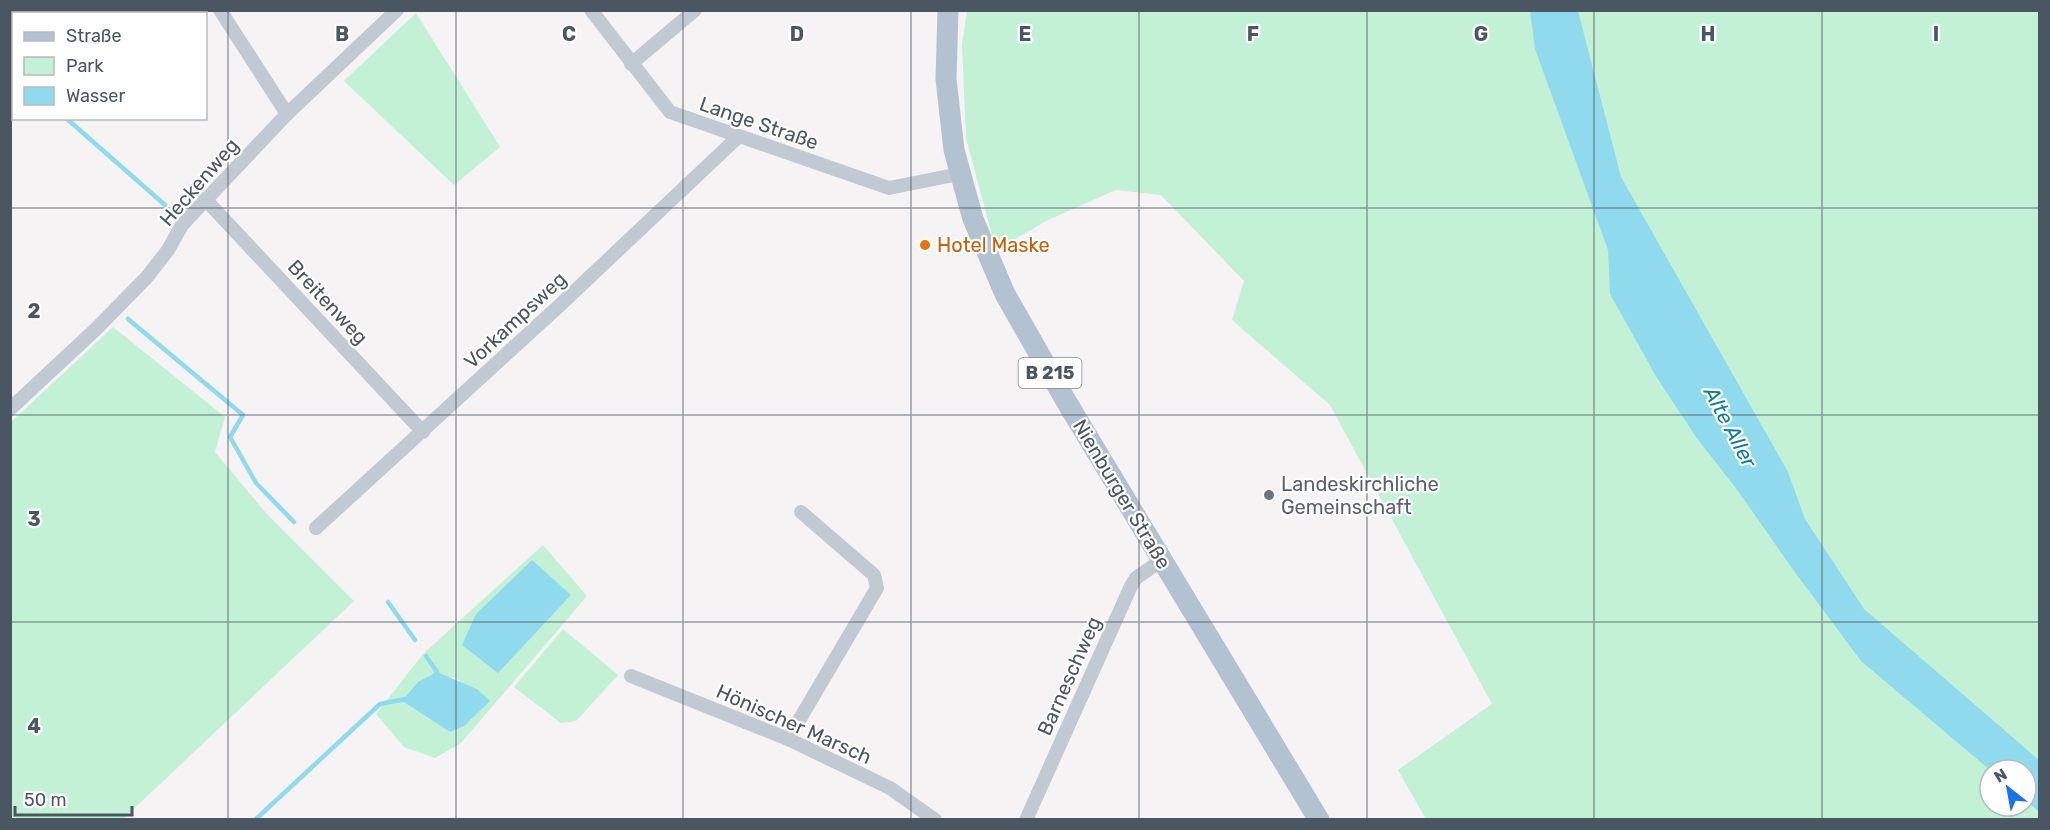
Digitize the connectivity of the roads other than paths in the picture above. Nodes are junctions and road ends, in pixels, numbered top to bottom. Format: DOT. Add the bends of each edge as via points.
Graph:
graph roads {
  1 [pos="220,10"];
  2 [pos="397,10"];
  3 [pos="591,10"];
  4 [pos="695,10"];
  5 [pos="948,10"];
  6 [pos="631,64"];
  7 [pos="287,114"];
  8 [pos="738,136"];
  9 [pos="959,174"];
  10 [pos="205,199"];
  11 [pos="10,409"];
  12 [pos="423,432"];
  13 [pos="801,512"];
  14 [pos="316,528"];
  15 [pos="1162,560"];
  16 [pos="631,676"];
  17 [pos="788,739"];
  18 [pos="935,819"];
  19 [pos="1026,819"];
  20 [pos="1319,819"];
  1 -- 7 [label="street"];
  2 -- 7 [label="street, Heckenweg"];
  3 -- 6 [label="street, Lange Straße"];
  4 -- 6 [label="street"];
  5 -- 9 [label="main road, Nienburger Straße / B 215" via="945,79"];
  6 -- 8 [label="street, Lange Straße" via="670,112"];
  7 -- 10 [label="street, Heckenweg"];
  8 -- 9 [label="street, Lange Straße" via="889,188"];
  8 -- 12 [label="street, Vorkampsweg"];
  9 -- 15 [label="main road, Nienburger Straße / B 215" via="973,219 1014,311"];
  10 -- 11 [label="street, Heckenweg" via="147,277"];
  10 -- 12 [label="street, Breitenweg"];
  12 -- 14 [label="street, Vorkampsweg"];
  13 -- 17 [label="street" via="874,575 877,588"];
  15 -- 19 [label="street, Barneschweg" via="1131,586"];
  15 -- 20 [label="main road, Nienburger Straße / B 215"];
  16 -- 17 [label="street, Hönischer Marsch"];
  17 -- 18 [label="street, Hönischer Marsch" via="890,788"];
}
